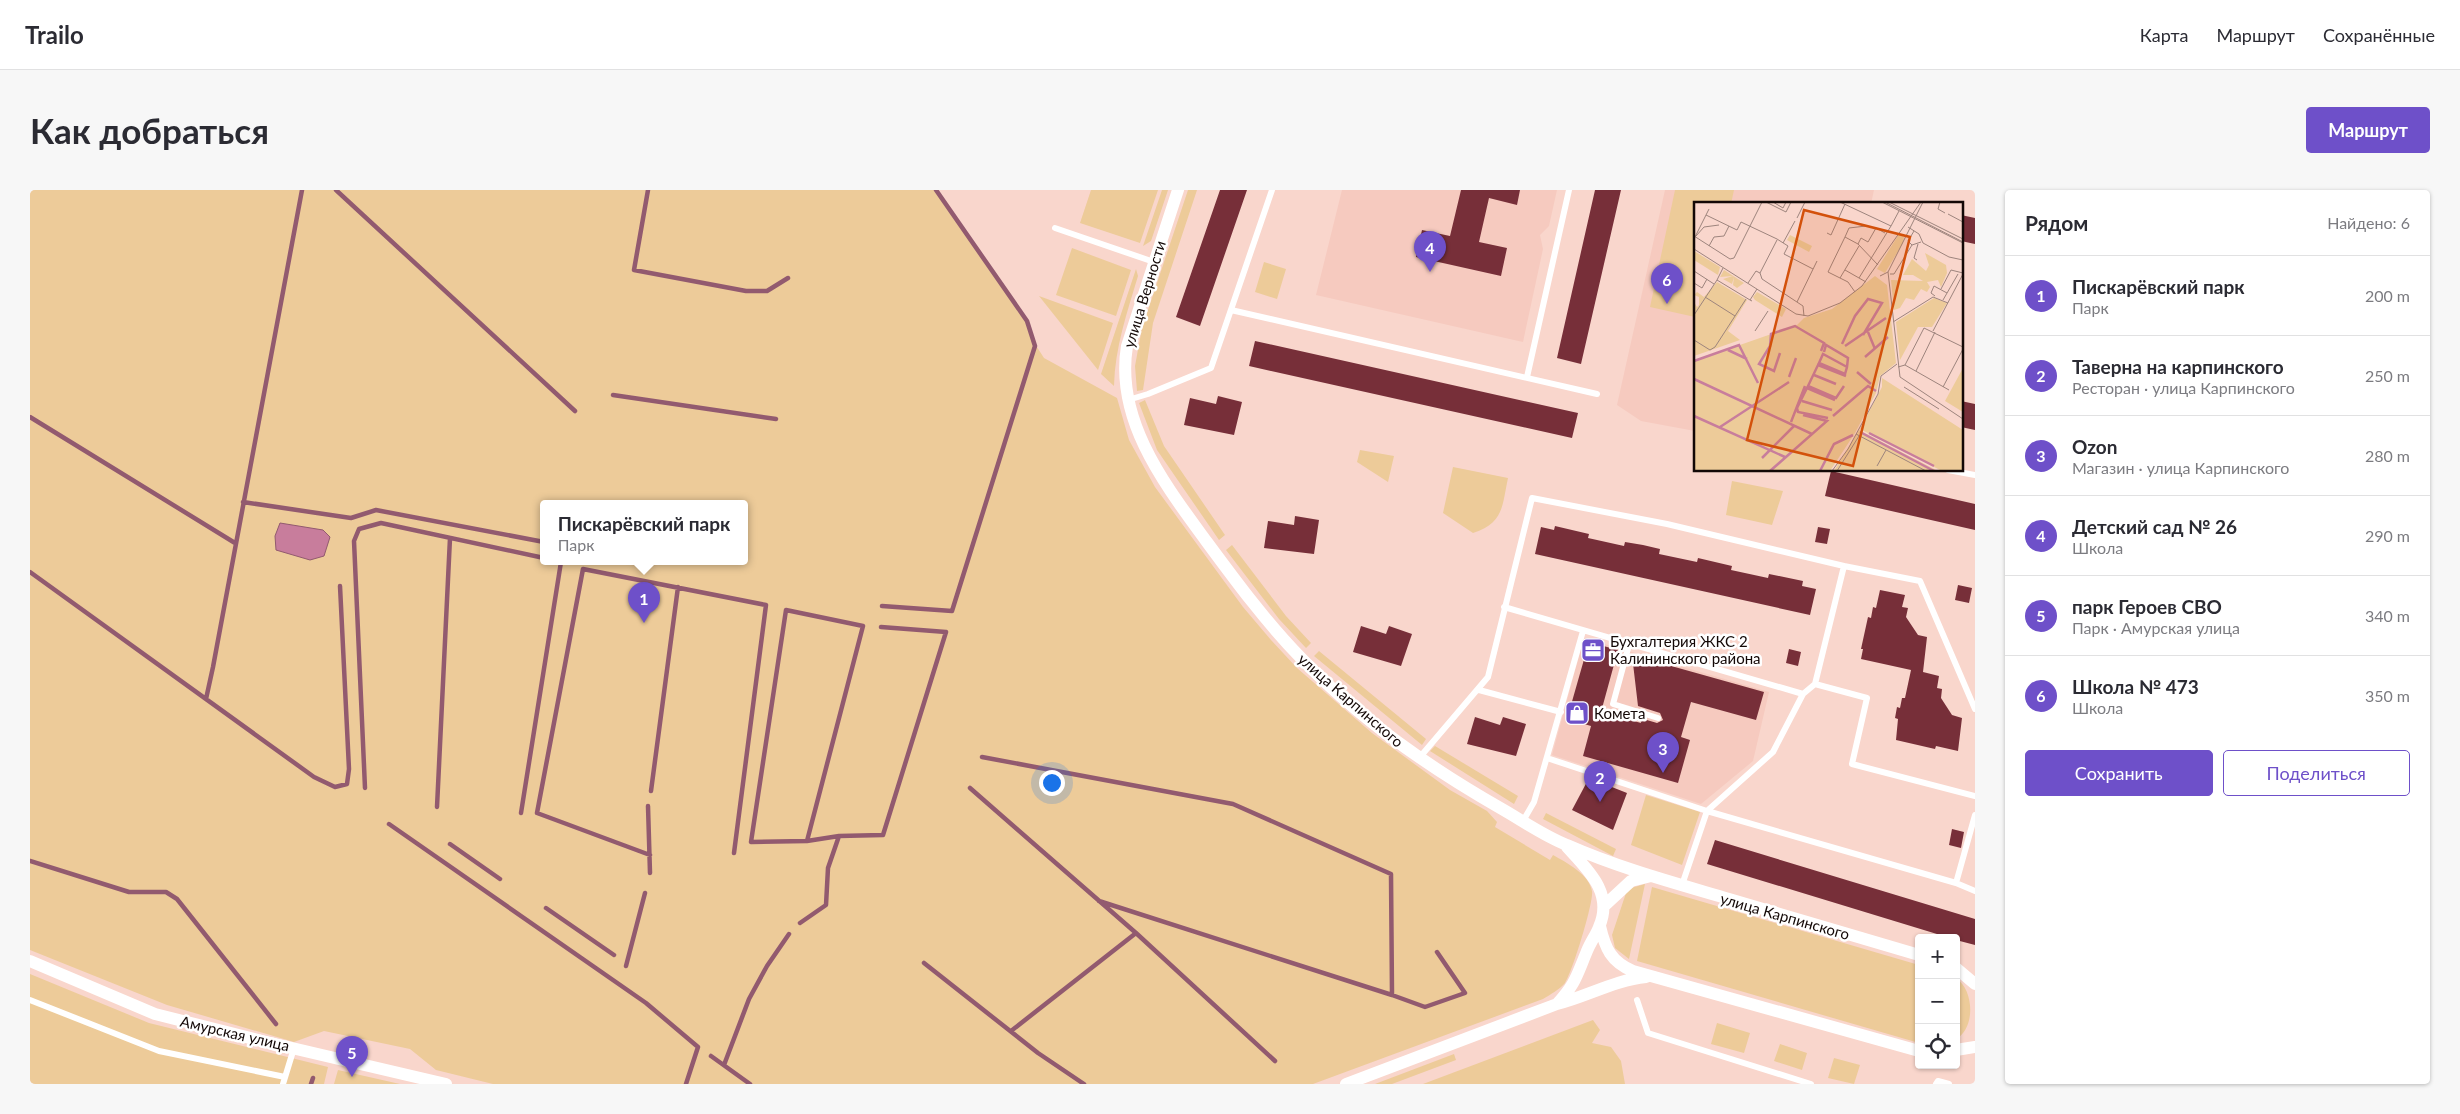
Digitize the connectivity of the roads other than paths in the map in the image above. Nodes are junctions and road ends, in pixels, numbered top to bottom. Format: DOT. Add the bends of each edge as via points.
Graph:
graph roads {
  1 [pos="1178,190"];
  2 [pos="1272,190"];
  3 [pos="1569,190"];
  4 [pos="1055,228"];
  5 [pos="1154,262"];
  6 [pos="1231,310"];
  7 [pos="1527,377"];
  8 [pos="1597,394"];
  9 [pos="1128,400"];
  10 [pos="1953,471"];
  11 [pos="1975,475"];
  12 [pos="1164,482"];
  13 [pos="1844,566"];
  14 [pos="1504,606"];
  15 [pos="1582,631"];
  16 [pos="1629,645"];
  17 [pos="1815,684"];
  18 [pos="1479,690"];
  19 [pos="1803,694"];
  20 [pos="1975,709"];
  21 [pos="1561,712"];
  22 [pos="1658,718"];
  23 [pos="1420,757"];
  24 [pos="1547,758"];
  25 [pos="1975,796"];
  26 [pos="1707,811"];
  27 [pos="1975,815"];
  28 [pos="1523,821"];
  29 [pos="1565,844"];
  30 [pos="1651,876"];
  31 [pos="1956,884"];
  32 [pos="1682,885"];
  33 [pos="1975,891"];
  34 [pos="1604,906"];
  35 [pos="1600,926"];
  36 [pos="1915,954"];
  37 [pos="30,962"];
  38 [pos="1960,971"];
  39 [pos="1651,977"];
  40 [pos="1975,984"];
  41 [pos="30,1000"];
  42 [pos="1637,1000"];
  43 [pos="1556,1004"];
  44 [pos="1974,1046"];
  45 [pos="294,1047"];
  46 [pos="1960,1049"];
  47 [pos="1915,1050"];
  48 [pos="284,1081"];
  49 [pos="446,1084"];
  50 [pos="1346,1084"];
  51 [pos="1811,1084"];
  52 [pos="1936,1084"];
  53 [pos="1949,1084"];
  1 -- 5 [label="street, улица Верности"];
  2 -- 6 [label="lane"];
  3 -- 7 [label="lane"];
  4 -- 5 [label="lane"];
  5 -- 9 [label="street, улица Верности" via="1127,346 1124,363"];
  6 -- 7 [label="lane"];
  6 -- 9 [label="lane" via="1210,368"];
  7 -- 8 [label="lane"];
  9 -- 12 [label="street, улица Верности" via="1137,431"];
  10 -- 11 [label="lane"];
  12 -- 23 [label="street, улица Карпинского" via="1252,602 1297,654 1342,696"];
  13 -- 14 [label="lane" via="1667,524 1532,498"];
  13 -- 17 [label="lane"];
  13 -- 20 [label="lane" via="1920,582"];
  14 -- 15 [label="lane"];
  14 -- 18 [label="lane" via="1488,677"];
  15 -- 16 [label="lane"];
  15 -- 21 [label="lane"];
  16 -- 19 [label="lane"];
  16 -- 22 [label="lane" via="1613,704"];
  17 -- 19 [label="lane"];
  17 -- 25 [label="lane" via="1867,698 1852,764"];
  18 -- 21 [label="lane"];
  18 -- 23 [label="lane"];
  19 -- 26 [label="lane" via="1773,752"];
  21 -- 24 [label="lane"];
  23 -- 28 [label="street, улица Карпинского"];
  24 -- 26 [label="lane"];
  24 -- 28 [label="lane" via="1534,802"];
  26 -- 31 [label="lane"];
  26 -- 32 [label="lane"];
  27 -- 31 [label="lane"];
  28 -- 29 [label="street, улица Карпинского"];
  29 -- 30 [label="street, улица Карпинского"];
  29 -- 34 [label="street, улица Карпинского" via="1595,878"];
  30 -- 32 [label="street, улица Карпинского"];
  30 -- 34 [label="street" via="1632,882"];
  31 -- 33 [label="lane"];
  32 -- 36 [label="street, улица Карпинского"];
  34 -- 35 [label="street"];
  35 -- 39 [label="street" via="1609,954 1617,963"];
  35 -- 43 [label="street" via="1580,974"];
  37 -- 45 [label="street, Амурская улица" via="155,1014"];
  38 -- 40 [label="street"];
  39 -- 43 [label="street" via="1633,979"];
  39 -- 47 [label="street"];
  41 -- 48 [label="lane" via="159,1051"];
  42 -- 51 [label="lane" via="1648,1033"];
  43 -- 50 [label="street"];
  44 -- 46 [label="street"];
  45 -- 48 [label="lane"];
  45 -- 49 [label="street, Амурская улица"];
  52 -- 53 [label="lane" via="1938,1081"];
}
